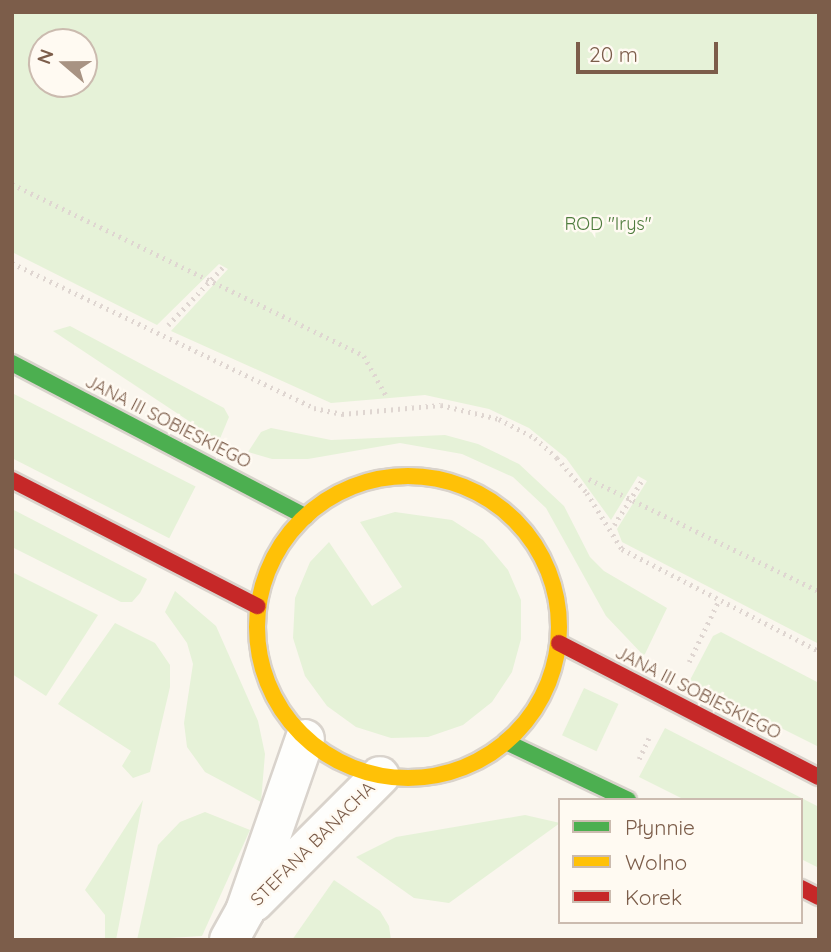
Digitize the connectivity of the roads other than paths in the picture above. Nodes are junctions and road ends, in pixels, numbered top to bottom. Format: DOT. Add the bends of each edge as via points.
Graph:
graph roads {
  1 [pos="12,363"];
  2 [pos="12,480"];
  3 [pos="305,516"];
  4 [pos="257,606"];
  5 [pos="559,643"];
  6 [pos="305,738"];
  7 [pos="506,743"];
  8 [pos="380,776"];
  9 [pos="819,776"];
  10 [pos="624,798"];
  11 [pos="803,889"];
  12 [pos="819,897"];
  13 [pos="237,925"];
  1 -- 3 [label="street, JANA III SOBIESKIEGO"];
  2 -- 4 [label="street"];
  3 -- 4 [label="street" via="282,542 266,573"];
  3 -- 5 [label="street" via="338,493 376,478 416,475 455,482 482,494 526,531 542,556 554,583"];
  4 -- 6 [label="street" via="257,643 265,678 282,711"];
  5 -- 7 [label="street" via="545,692"];
  5 -- 9 [label="street, JANA III SOBIESKIEGO"];
  6 -- 8 [label="street" via="340,763"];
  6 -- 13 [label="street, STEFANA BANACHA"];
  7 -- 8 [label="street" via="469,766 425,778"];
  7 -- 10 [label="street"];
  8 -- 13 [label="street, STEFANA BANACHA"];
  11 -- 12 [label="street"];
}
